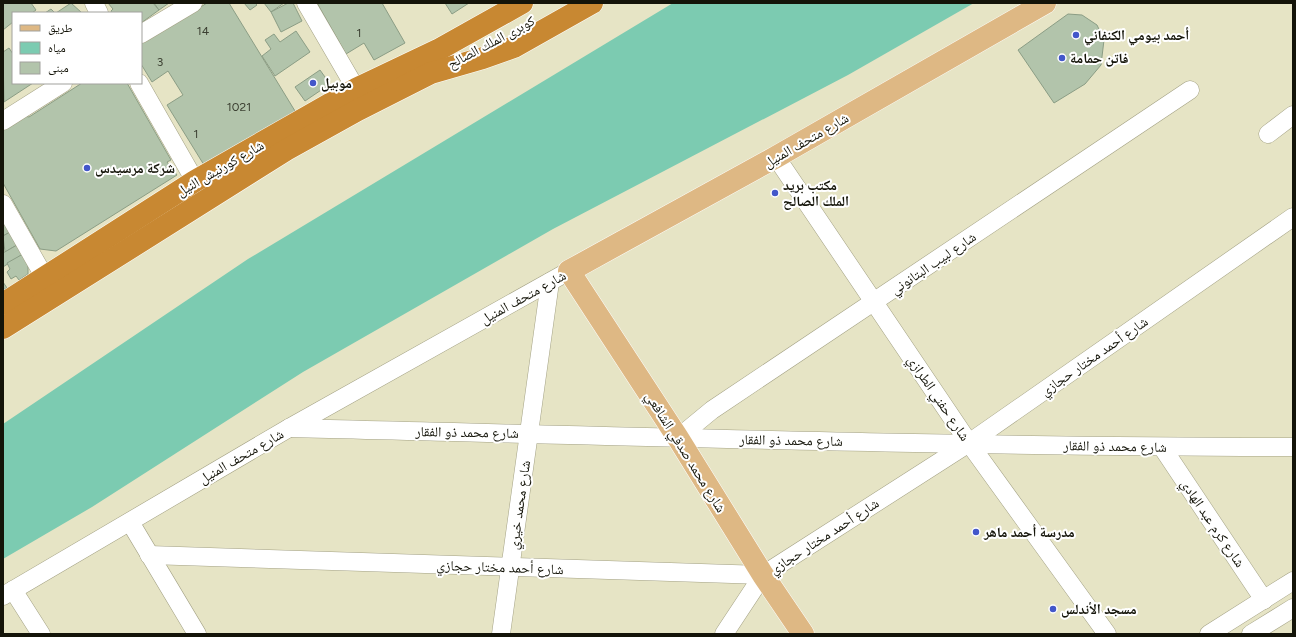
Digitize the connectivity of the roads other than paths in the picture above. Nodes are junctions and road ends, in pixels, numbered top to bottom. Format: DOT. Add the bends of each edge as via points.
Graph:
graph roads {
  1 [pos="94,3"];
  2 [pos="193,3"];
  3 [pos="306,3"];
  4 [pos="489,3"];
  5 [pos="522,3"];
  6 [pos="562,3"];
  7 [pos="592,3"];
  8 [pos="1045,3"];
  9 [pos="98,12"];
  10 [pos="142,33"];
  11 [pos="445,45"];
  12 [pos="440,69"];
  13 [pos="61,84"];
  14 [pos="140,84"];
  15 [pos="356,89"];
  16 [pos="1190,90"];
  17 [pos="1293,114"];
  18 [pos="3,121"];
  19 [pos="1268,134"];
  20 [pos="776,157"];
  21 [pos="195,181"];
  22 [pos="3,204"];
  23 [pos="1293,217"];
  24 [pos="559,276"];
  25 [pos="46,278"];
  26 [pos="875,303"];
  27 [pos="3,304"];
  28 [pos="3,328"];
  29 [pos="289,428"];
  30 [pos="529,434"];
  31 [pos="678,438"];
  32 [pos="969,443"];
  33 [pos="1162,447"];
  34 [pos="1293,447"];
  35 [pos="130,522"];
  36 [pos="149,555"];
  37 [pos="511,567"];
  38 [pos="763,575"];
  39 [pos="1293,580"];
  40 [pos="8,593"];
  41 [pos="1264,600"];
  42 [pos="1293,608"];
  43 [pos="1260,632"];
  44 [pos="41,634"];
  45 [pos="197,634"];
  46 [pos="501,634"];
  47 [pos="724,634"];
  48 [pos="803,634"];
  49 [pos="1107,634"];
  50 [pos="1209,634"];
  1 -- 9 [label="street"];
  2 -- 10 [label="street"];
  3 -- 15 [label="street"];
  4 -- 11 [label="highway" via="469,17"];
  5 -- 11 [label="highway, كوبرى الملك الصالح"];
  6 -- 12 [label="highway, كوبرى الملك الصالح"];
  7 -- 12 [label="highway" via="514,47"];
  8 -- 20 [label="main road, شارع متحف المنيل"];
  11 -- 15 [label="highway, شارع كورنيش النيل"];
  12 -- 28 [label="highway, شارع كورنيش النيل" via="286,150"];
  13 -- 18 [label="street"];
  14 -- 21 [label="street"];
  15 -- 21 [label="highway, شارع كورنيش النيل"];
  16 -- 26 [label="street, شارع لبيب البتانوني"];
  17 -- 19 [label="street"];
  20 -- 24 [label="main road, شارع متحف المنيل"];
  20 -- 26 [label="street, شارع حفني الطرازي"];
  21 -- 25 [label="highway, شارع كورنيش النيل"];
  22 -- 25 [label="street"];
  23 -- 32 [label="street, شارع أحمد مختار حجازي"];
  24 -- 29 [label="street, شارع متحف المنيل"];
  24 -- 30 [label="street, شارع محمد خيري"];
  24 -- 31 [label="main road, شارع محمد صدقي الشافعي"];
  25 -- 27 [label="highway, شارع كورنيش النيل"];
  26 -- 31 [label="street, شارع لبيب البتانوني" via="712,410"];
  26 -- 32 [label="street, شارع حفني الطرازي"];
  29 -- 30 [label="street, شارع محمد ذو الفقار"];
  29 -- 35 [label="street, شارع متحف المنيل"];
  30 -- 31 [label="street, شارع محمد ذو الفقار"];
  30 -- 37 [label="street, شارع محمد خيري"];
  31 -- 32 [label="street, شارع محمد ذو الفقار"];
  31 -- 38 [label="main road, شارع محمد صدقي الشافعي"];
  32 -- 33 [label="street, شارع محمد ذو الفقار"];
  32 -- 38 [label="street, شارع أحمد مختار حجازي"];
  32 -- 49 [label="street, شارع حفني الطرازي"];
  33 -- 34 [label="street, شارع محمد ذو الفقار"];
  33 -- 41 [label="street, شارع كرم عبد الهادي"];
  35 -- 36 [label="street"];
  35 -- 40 [label="street, شارع متحف المنيل"];
  36 -- 37 [label="street, شارع أحمد مختار حجازي"];
  36 -- 45 [label="street"];
  37 -- 38 [label="street, شارع أحمد مختار حجازي"];
  37 -- 46 [label="street, شارع محمد خيري"];
  38 -- 47 [label="street"];
  38 -- 48 [label="main road, شارع محمد صدقي الشافعي"];
  39 -- 41 [label="street"];
  40 -- 44 [label="street"];
  41 -- 50 [label="street"];
  42 -- 43 [label="street"];
}
